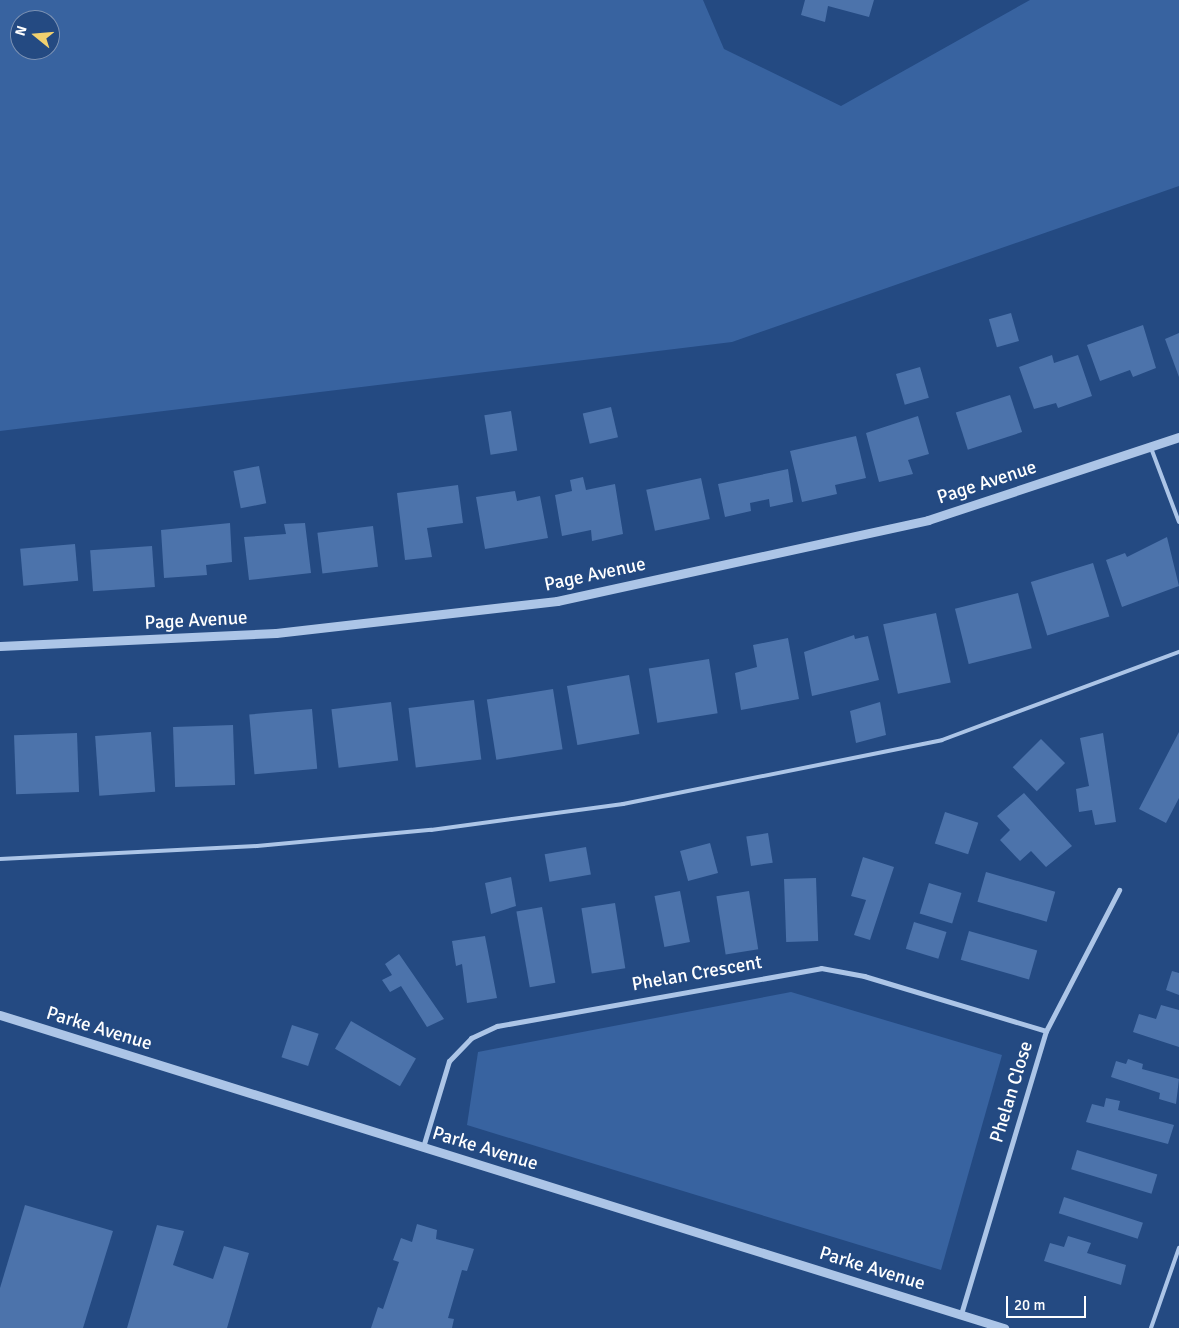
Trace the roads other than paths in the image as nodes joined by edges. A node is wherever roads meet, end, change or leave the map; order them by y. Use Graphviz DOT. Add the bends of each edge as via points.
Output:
graph roads {
  1 [pos="1179,437"];
  2 [pos="1151,448"];
  3 [pos="1179,522"];
  4 [pos="0,646"];
  5 [pos="1179,652"];
  6 [pos="0,859"];
  7 [pos="1119,890"];
  8 [pos="0,1015"];
  9 [pos="1046,1031"];
  10 [pos="423,1147"];
  11 [pos="1179,1248"];
  12 [pos="961,1314"];
  13 [pos="1004,1328"];
  14 [pos="1152,1328"];
  1 -- 2 [label="street, Page Avenue"];
  2 -- 3 [label="lane"];
  2 -- 4 [label="street, Page Avenue" via="928,520 557,601 276,633"];
  5 -- 6 [label="lane" via="942,740 623,804 431,830 257,846"];
  7 -- 9 [label="street, Phelan Close"];
  8 -- 10 [label="street, Parke Avenue"];
  9 -- 10 [label="street, Phelan Crescent" via="864,976 822,968 507,1024 471,1038 449,1061"];
  9 -- 12 [label="street, Phelan Close"];
  10 -- 12 [label="street, Parke Avenue"];
  11 -- 14 [label="lane"];
  12 -- 13 [label="street, Parke Avenue"];
}
